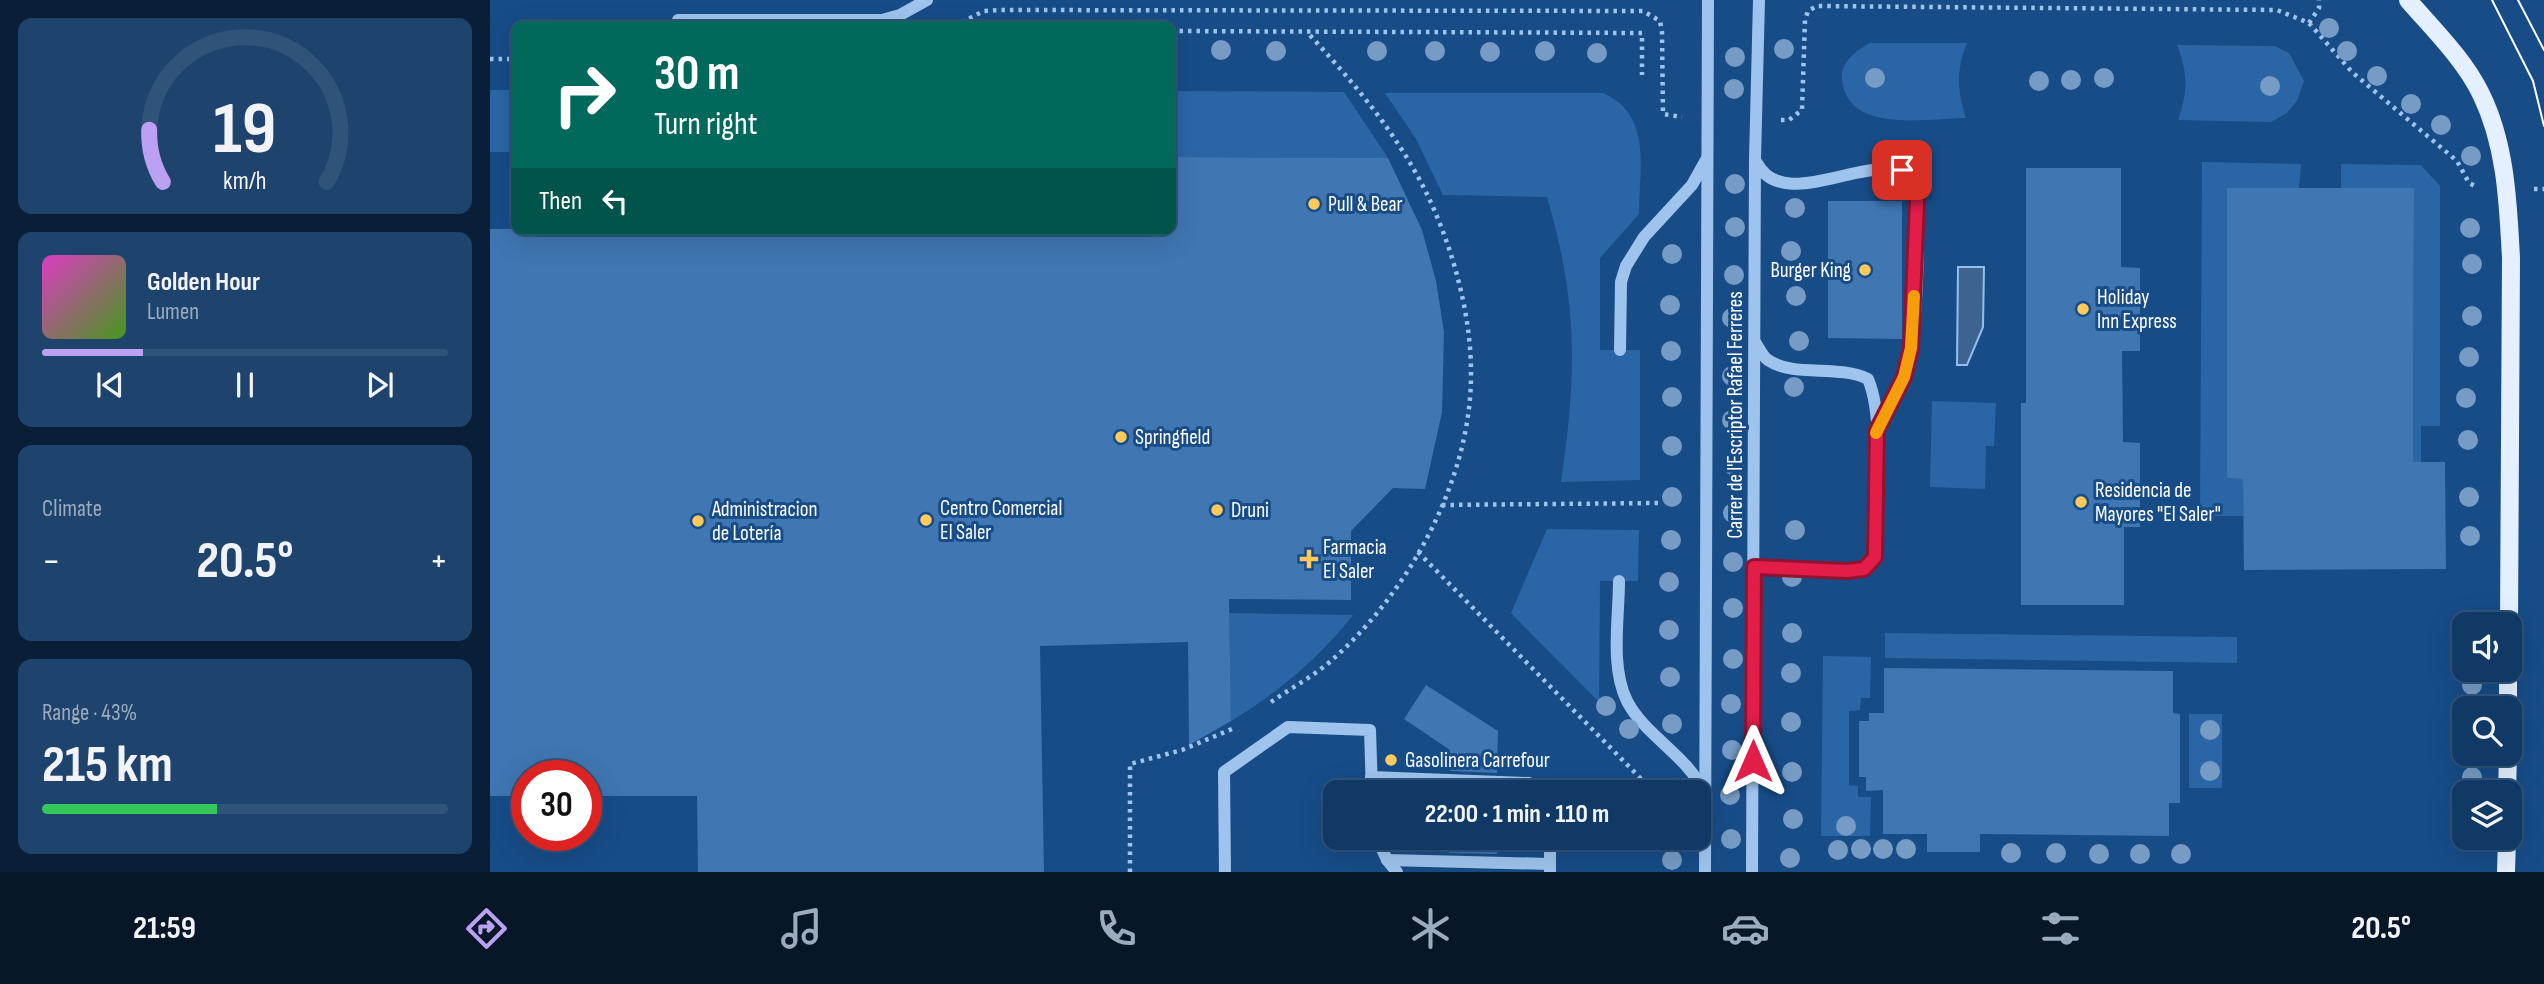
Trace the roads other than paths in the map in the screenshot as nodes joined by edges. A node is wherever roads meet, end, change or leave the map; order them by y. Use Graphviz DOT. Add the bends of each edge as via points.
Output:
graph roads {
  1 [pos="927,0"];
  2 [pos="1709,0"];
  3 [pos="1759,0"];
  4 [pos="2408,0"];
  5 [pos="678,20"];
  6 [pos="1755,159"];
  7 [pos="1706,160"];
  8 [pos="1755,342"];
  9 [pos="1620,351"];
  10 [pos="1877,430"];
  11 [pos="1754,567"];
  12 [pos="1619,581"];
  13 [pos="2509,612"];
  14 [pos="1371,777"];
  15 [pos="1450,780"];
  16 [pos="1698,780"];
  17 [pos="1706,780"];
  18 [pos="1382,850"];
  19 [pos="1550,850"];
  20 [pos="1705,850"];
  21 [pos="2507,850"];
  22 [pos="1387,860"];
  23 [pos="1550,868"];
  24 [pos="1225,872"];
  25 [pos="1397,872"];
  26 [pos="1705,872"];
  27 [pos="1752,872"];
  28 [pos="2506,872"];
  1 -- 5 [label="street" via="882,20"];
  2 -- 7 [label="street, Carrer de l'Escriptor Rafael Ferreres"];
  3 -- 6 [label="street, Carrer de l'Escriptor Rafael Ferreres"];
  4 -- 13 [label="main road" via="2480,93 2498,138 2511,258"];
  6 -- 8 [label="street, Carrer de l'Escriptor Rafael Ferreres"];
  6 -- 10 [label="street" via="1763,176 1786,184 1871,169 1902,170 1915,182 1911,348 1904,377"];
  7 -- 9 [label="street" via="1692,185 1644,237 1626,266"];
  7 -- 17 [label="street, Carrer de l'Escriptor Rafael Ferreres"];
  8 -- 10 [label="street" via="1767,360 1785,366 1853,371 1868,379"];
  8 -- 11 [label="street, Carrer de l'Escriptor Rafael Ferreres"];
  10 -- 11 [label="street" via="1875,557 1864,569 1847,571"];
  11 -- 27 [label="street, Carrer de l'Escriptor Rafael Ferreres"];
  12 -- 16 [label="street" via="1618,669 1628,703"];
  14 -- 15 [label="street"];
  14 -- 24 [label="street" via="1370,730 1288,727 1224,772"];
  18 -- 22 [label="street"];
  19 -- 23 [label="street"];
  20 -- 26 [label="street, Carrer de l'Escriptor Rafael Ferreres"];
  21 -- 28 [label="main road"];
  22 -- 23 [label="street"];
  22 -- 25 [label="street"];
}
